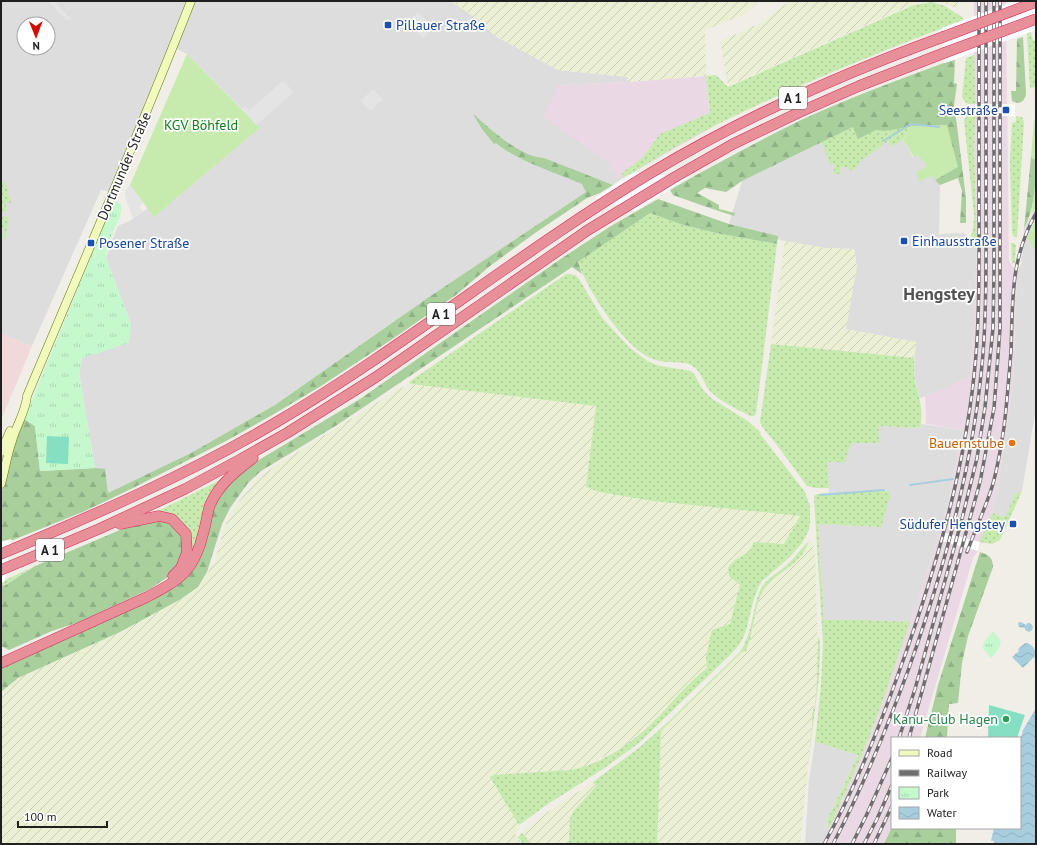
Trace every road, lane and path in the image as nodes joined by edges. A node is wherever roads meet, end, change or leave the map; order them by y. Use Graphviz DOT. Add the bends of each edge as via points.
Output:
graph roads {
  1 [pos="191,1"];
  2 [pos="1036,2"];
  3 [pos="1036,19"];
  4 [pos="27,396"];
  5 [pos="287,433"];
  6 [pos="1,452"];
  7 [pos="1,484"];
  8 [pos="99,529"];
  9 [pos="1,554"];
  10 [pos="1,570"];
  11 [pos="1,656"];
  12 [pos="1,663"];
  1 -- 4 [label="main road, Dortmunder Straße" via="161,79"];
  2 -- 9 [label="highway, A 1, bridge" via="795,96 728,130 606,202 497,274 403,341 274,424 125,500"];
  3 -- 5 [label="highway, A 1, bridge" via="858,86 733,144 588,230 376,377"];
  4 -- 6 [label="main road, Dortmunder Straße"];
  4 -- 7 [label="main road, Dortmunder Straße" via="8,453"];
  5 -- 8 [label="highway, A 1" via="184,489"];
  5 -- 12 [label="highway" via="225,481 210,505 197,555 185,573 170,585"];
  8 -- 10 [label="highway, A 1"];
  8 -- 11 [label="highway" via="159,516 172,519 186,534 187,552 181,568 169,580 70,628"];
}
